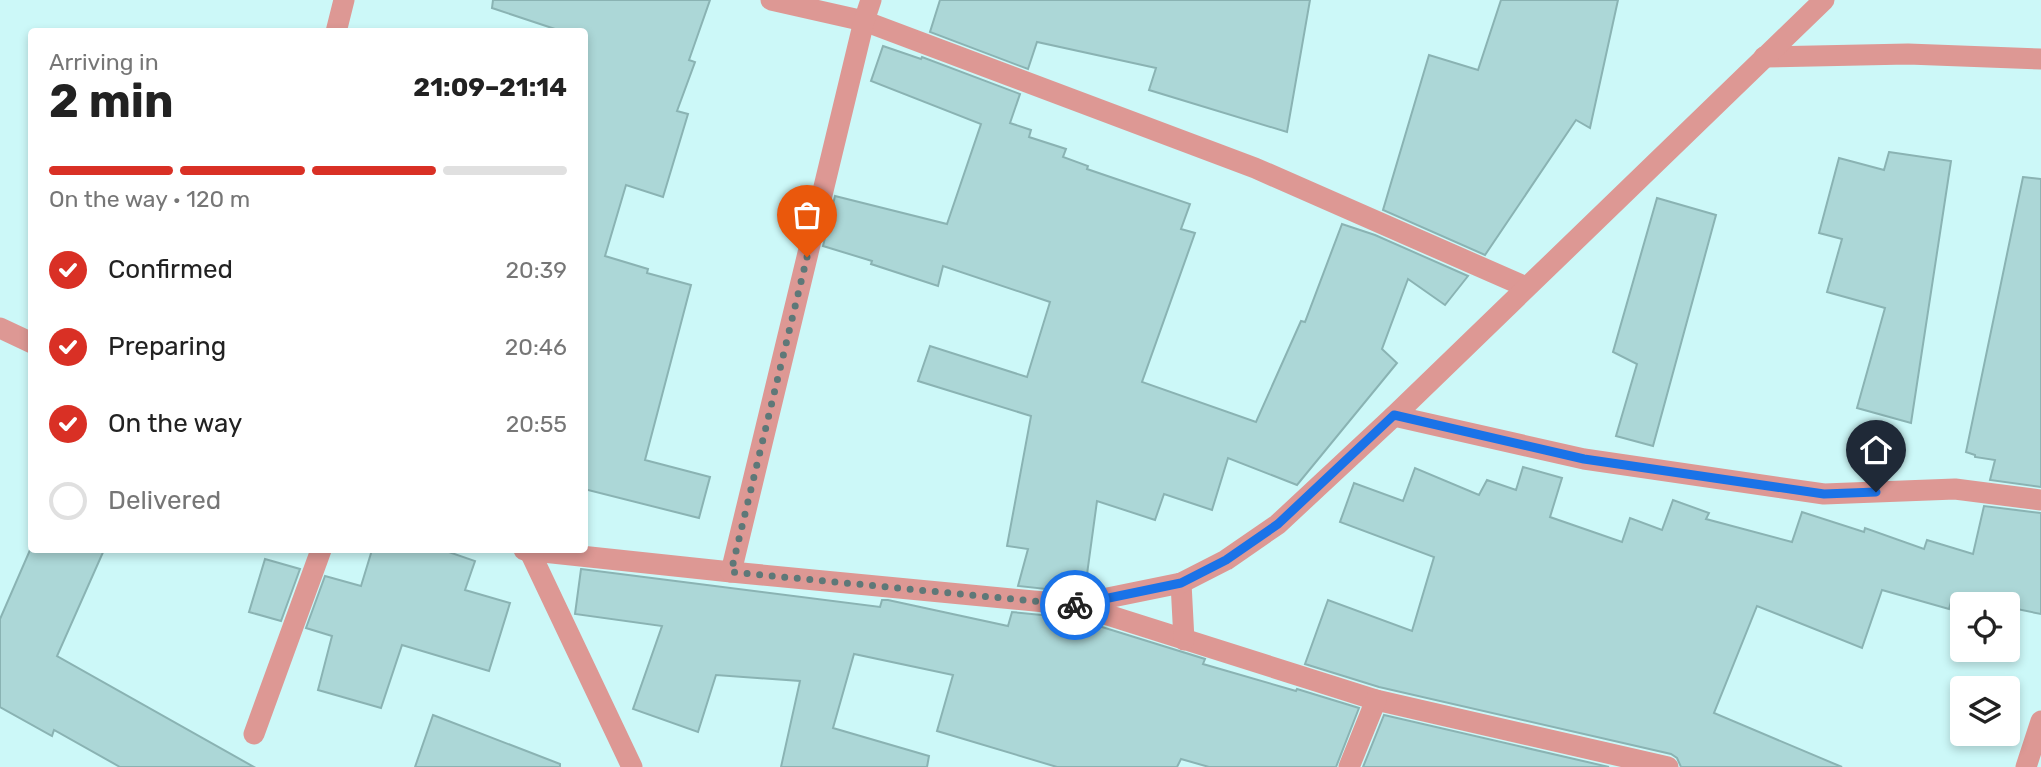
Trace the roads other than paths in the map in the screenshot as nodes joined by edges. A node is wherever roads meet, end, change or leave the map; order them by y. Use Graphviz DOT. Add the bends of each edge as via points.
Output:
graph roads {
  1 [pos="344,0"];
  2 [pos="771,0"];
  3 [pos="872,0"];
  4 [pos="1824,0"];
  5 [pos="864,21"];
  6 [pos="337,28"];
  7 [pos="1764,57"];
  8 [pos="2041,59"];
  9 [pos="1526,287"];
  10 [pos="0,328"];
  11 [pos="28,341"];
  12 [pos="1394,415"];
  13 [pos="2041,500"];
  14 [pos="320,553"];
  15 [pos="528,553"];
  16 [pos="546,553"];
  17 [pos="731,572"];
  18 [pos="1181,583"];
  19 [pos="1076,605"];
  20 [pos="1184,640"];
  21 [pos="1376,700"];
  22 [pos="2041,721"];
  23 [pos="254,734"];
  24 [pos="632,767"];
  25 [pos="1349,767"];
  26 [pos="1668,767"];
  27 [pos="2026,767"];
  1 -- 6 [label="street"];
  2 -- 5 [label="street"];
  3 -- 5 [label="street"];
  4 -- 7 [label="street"];
  5 -- 9 [label="street" via="1255,168"];
  5 -- 17 [label="street"];
  7 -- 8 [label="street" via="1908,54"];
  7 -- 9 [label="street"];
  9 -- 12 [label="street"];
  10 -- 11 [label="street"];
  12 -- 13 [label="street" via="1584,459 1824,494 1955,489"];
  12 -- 18 [label="street" via="1278,524 1226,560"];
  14 -- 23 [label="street"];
  15 -- 24 [label="street"];
  16 -- 17 [label="street"];
  17 -- 19 [label="street"];
  18 -- 19 [label="street"];
  18 -- 20 [label="street"];
  19 -- 20 [label="street"];
  20 -- 21 [label="street"];
  21 -- 25 [label="street"];
  21 -- 26 [label="street"];
  22 -- 27 [label="street"];
}
